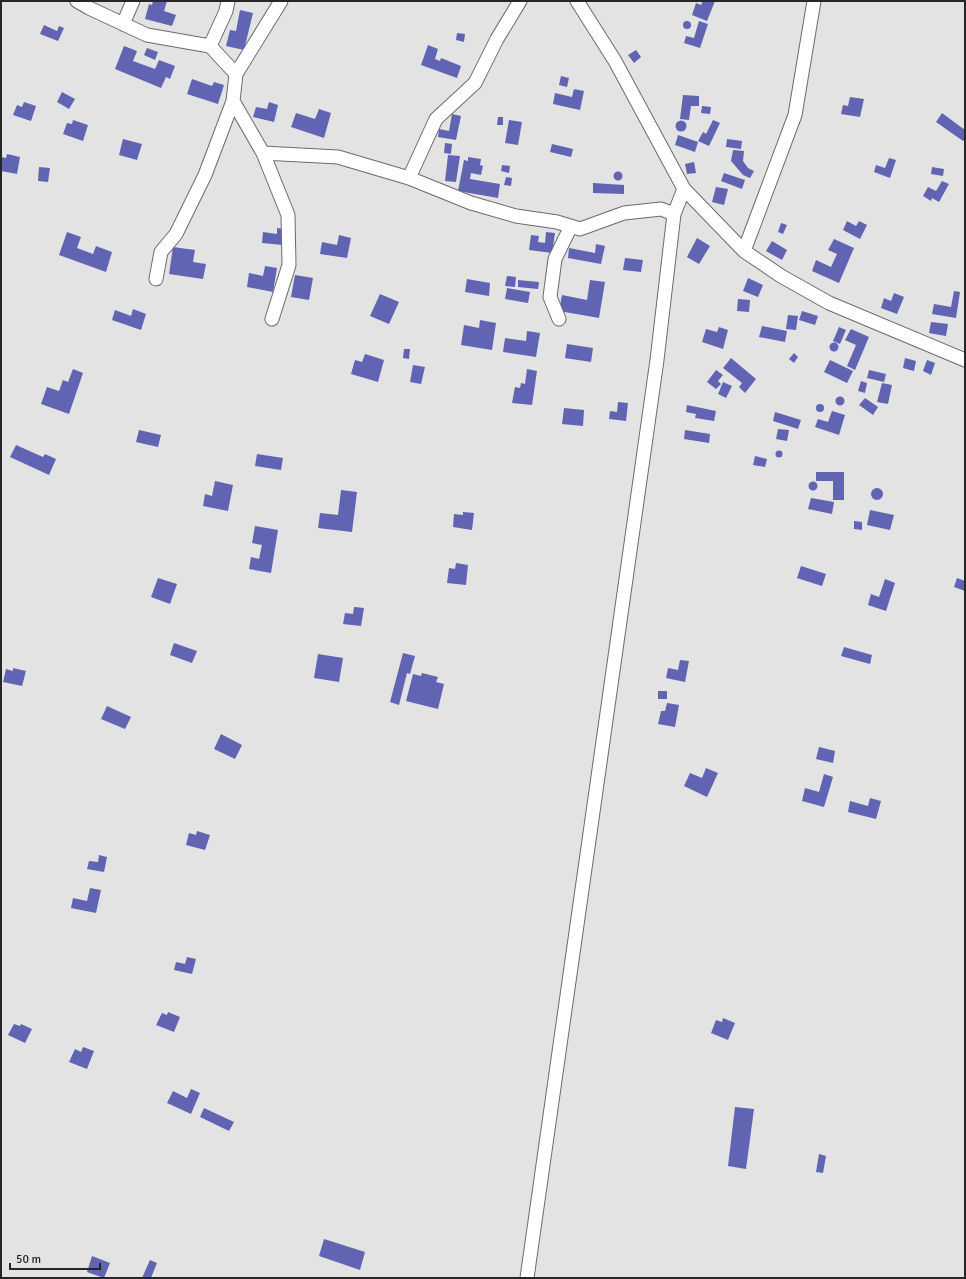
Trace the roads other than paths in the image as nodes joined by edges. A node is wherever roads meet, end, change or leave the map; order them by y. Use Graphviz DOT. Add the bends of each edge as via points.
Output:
graph roads {
  1 [pos="77,1"];
  2 [pos="133,1"];
  3 [pos="228,1"];
  4 [pos="281,1"];
  5 [pos="520,1"];
  6 [pos="814,1"];
  7 [pos="583,4"];
  8 [pos="123,24"];
  9 [pos="210,46"];
  10 [pos="236,74"];
  11 [pos="233,101"];
  12 [pos="263,153"];
  13 [pos="409,178"];
  14 [pos="684,189"];
  15 [pos="674,214"];
  16 [pos="571,226"];
  17 [pos="744,251"];
  18 [pos="156,279"];
  19 [pos="272,319"];
  20 [pos="558,320"];
  21 [pos="965,360"];
  22 [pos="527,1278"];
  1 -- 8 [label="street"];
  2 -- 8 [label="street"];
  3 -- 9 [label="street"];
  4 -- 10 [label="street"];
  5 -- 13 [label="street" via="475,83 436,119"];
  6 -- 17 [label="street" via="795,115"];
  7 -- 14 [label="street"];
  8 -- 9 [label="street" via="147,35"];
  9 -- 10 [label="street"];
  10 -- 11 [label="street"];
  11 -- 12 [label="street"];
  11 -- 18 [label="street" via="205,175 176,234 161,252"];
  12 -- 13 [label="street" via="338,156"];
  12 -- 19 [label="street" via="288,215 289,265"];
  13 -- 16 [label="street" via="471,203 516,216"];
  14 -- 15 [label="street"];
  14 -- 17 [label="street"];
  15 -- 16 [label="street" via="661,209 624,213 580,229"];
  15 -- 22 [label="street" via="657,360"];
  16 -- 20 [label="street" via="555,259 550,297"];
  17 -- 21 [label="street" via="781,276 829,303"];
}
